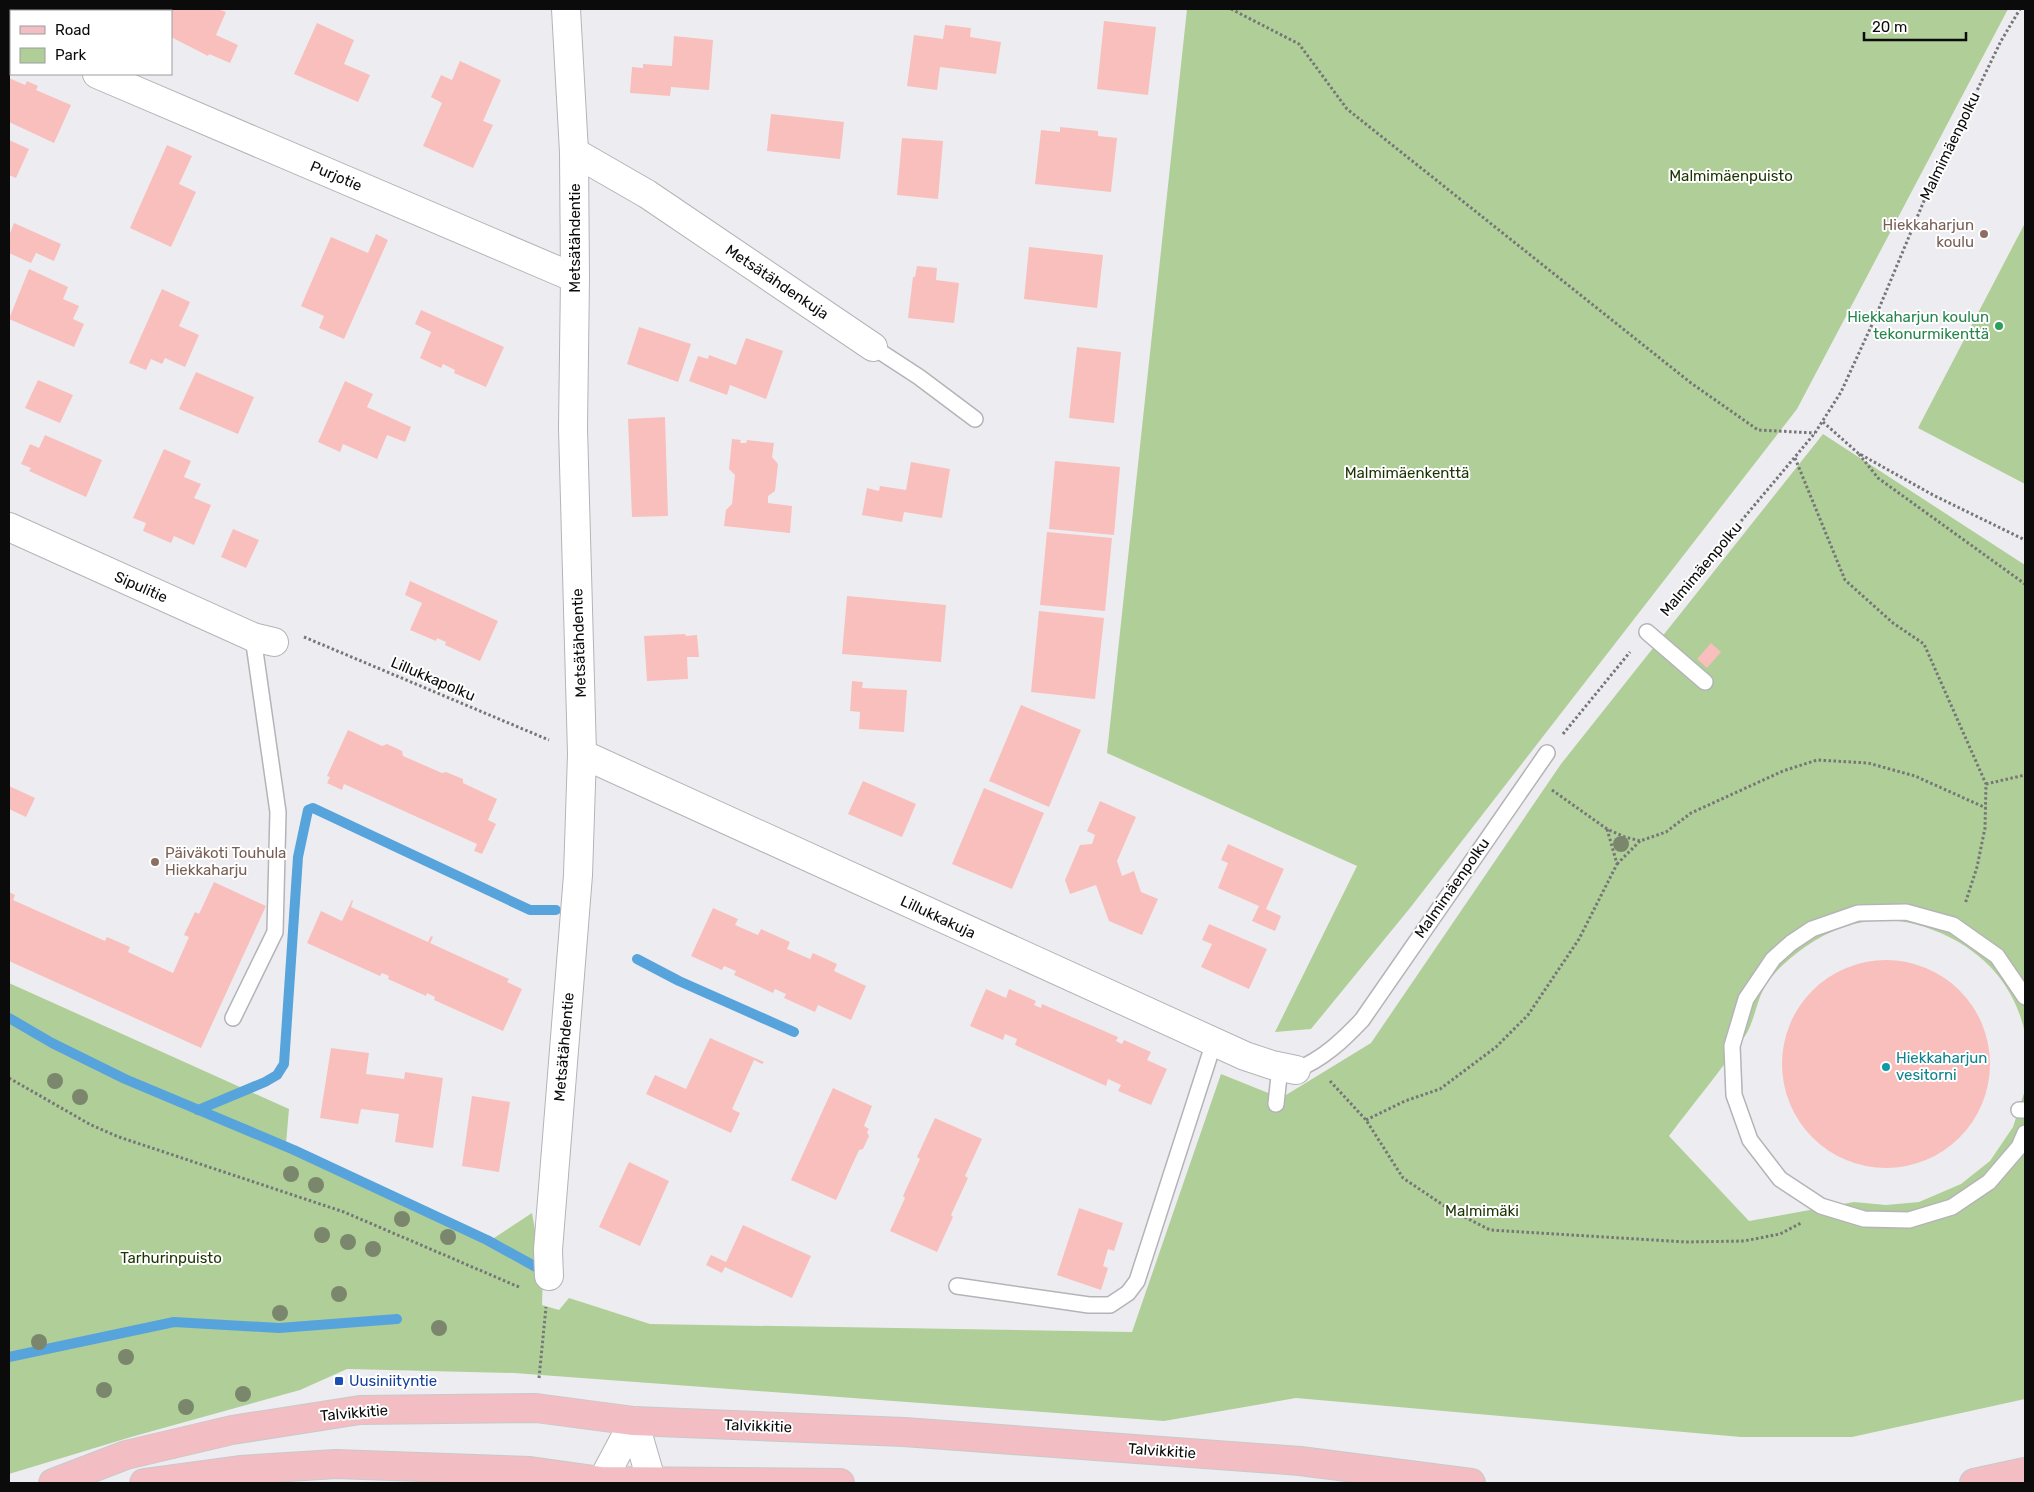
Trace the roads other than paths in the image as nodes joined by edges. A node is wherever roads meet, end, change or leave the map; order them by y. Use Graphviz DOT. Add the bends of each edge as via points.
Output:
graph roads {
  1 [pos="566,9"];
  2 [pos="99,75"];
  3 [pos="574,152"];
  4 [pos="575,278"];
  5 [pos="873,348"];
  6 [pos="975,419"];
  7 [pos="9,527"];
  8 [pos="1647,632"];
  9 [pos="264,639"];
  10 [pos="1705,682"];
  11 [pos="1547,753"];
  12 [pos="582,754"];
  13 [pos="2025,997"];
  14 [pos="233,1018"];
  15 [pos="1214,1042"];
  16 [pos="1296,1067"];
  17 [pos="1276,1104"];
  18 [pos="2025,1133"];
  19 [pos="549,1276"];
  20 [pos="957,1286"];
  21 [pos="634,1421"];
  22 [pos="2025,1472"];
  23 [pos="601,1482"];
  24 [pos="53,1483"];
  25 [pos="144,1483"];
  26 [pos="652,1483"];
  27 [pos="840,1483"];
  28 [pos="1471,1483"];
  29 [pos="1974,1483"];
  1 -- 3 [label="street, Metsätähdentie"];
  2 -- 4 [label="street, Purjotie"];
  3 -- 4 [label="street, Metsätähdentie"];
  3 -- 5 [label="street, Metsätähdenkuja" via="647,194"];
  4 -- 12 [label="street, Metsätähdentie" via="573,428"];
  5 -- 6 [label="lane, Metsätähdenkuja"];
  7 -- 9 [label="street, Sipulitie"];
  8 -- 10 [label="lane"];
  9 -- 14 [label="lane" via="278,812 275,932"];
  11 -- 16 [label="lane, Malmimäenpolku" via="1362,1020 1341,1043"];
  12 -- 15 [label="street, Lillukkakuja"];
  12 -- 19 [label="street, Metsätähdentie" via="578,875 548,1250"];
  13 -- 18 [label="lane" via="1997,956 1953,925 1906,912 1858,913 1812,929 1773,959 1746,999 1732,1046 1734,1095 1750,1140 1780,1179 1821,1206 1864,1219 1909,1220 1952,1207 1990,1182 2019,1148"];
  15 -- 16 [label="street, Lillukkakuja" via="1245,1056"];
  15 -- 20 [label="lane" via="1137,1281 1128,1293 1110,1306"];
  16 -- 17 [label="lane"];
  21 -- 23 [label="street"];
  21 -- 24 [label="main road, Talvikkitie" via="536,1408 360,1410 232,1430 126,1455"];
  21 -- 26 [label="street"];
  21 -- 28 [label="main road, Talvikkitie" via="904,1432 1300,1461"];
  22 -- 29 [label="main road"];
  23 -- 25 [label="main road" via="530,1472 336,1464 240,1470"];
  23 -- 26 [label="main road"];
  26 -- 27 [label="main road"];
}
